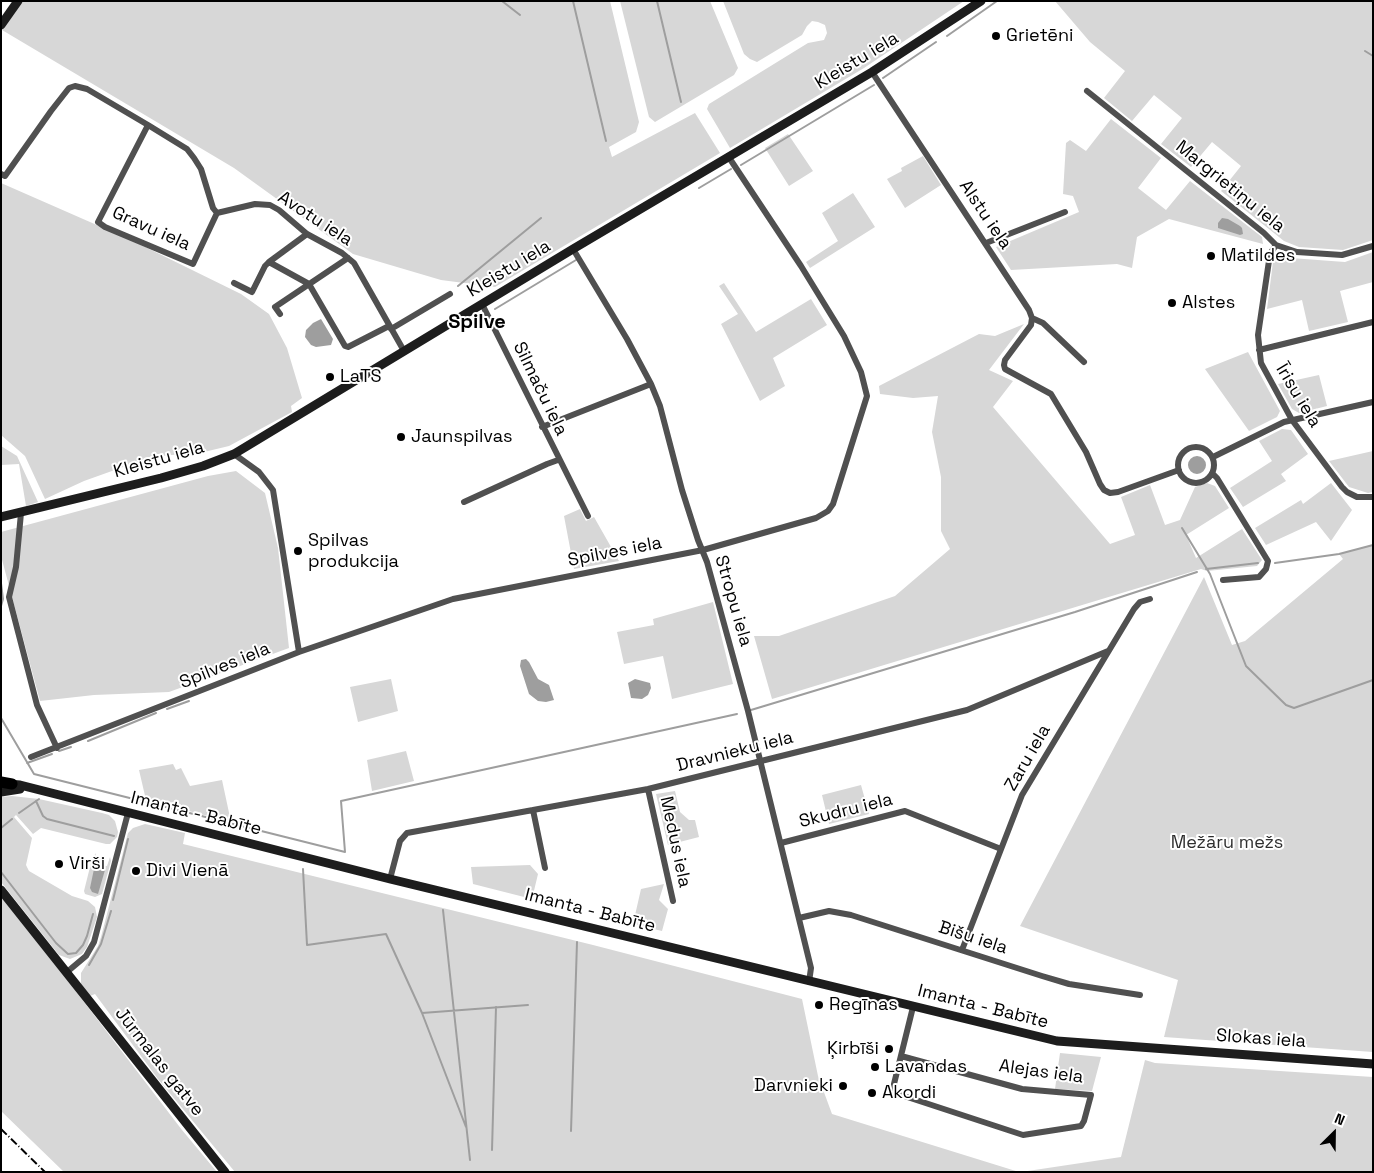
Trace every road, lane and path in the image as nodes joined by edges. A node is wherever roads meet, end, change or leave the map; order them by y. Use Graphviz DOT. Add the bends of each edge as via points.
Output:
graph roads {
  1 [pos="18,1"];
  2 [pos="981,1"];
  3 [pos="1,25"];
  4 [pos="872,72"];
  5 [pos="1087,91"];
  6 [pos="148,126"];
  7 [pos="728,156"];
  8 [pos="1,174"];
  9 [pos="1065,212"];
  10 [pos="217,213"];
  11 [pos="307,234"];
  12 [pos="986,243"];
  13 [pos="1276,245"];
  14 [pos="1373,246"];
  15 [pos="573,249"];
  16 [pos="348,258"];
  17 [pos="269,262"];
  18 [pos="234,283"];
  19 [pos="309,284"];
  20 [pos="450,294"];
  21 [pos="482,304"];
  22 [pos="280,314"];
  23 [pos="1032,318"];
  24 [pos="1373,322"];
  25 [pos="390,327"];
  26 [pos="1259,350"];
  27 [pos="404,351"];
  28 [pos="1084,362"];
  29 [pos="651,384"];
  30 [pos="1373,402"];
  31 [pos="1292,420"];
  32 [pos="542,427"];
  33 [pos="234,454"];
  34 [pos="1213,458"];
  35 [pos="558,460"];
  36 [pos="1179,470"];
  37 [pos="1212,473"];
  38 [pos="1373,497"];
  39 [pos="464,502"];
  40 [pos="21,513"];
  41 [pos="588,516"];
  42 [pos="1,517"];
  43 [pos="703,550"];
  44 [pos="1223,580"];
  45 [pos="1150,599"];
  46 [pos="1108,651"];
  47 [pos="299,652"];
  48 [pos="57,748"];
  49 [pos="32,758"];
  50 [pos="760,762"];
  51 [pos="5,784"];
  52 [pos="28,788"];
  53 [pos="648,789"];
  54 [pos="1,792"];
  55 [pos="533,810"];
  56 [pos="128,813"];
  57 [pos="781,843"];
  58 [pos="1001,849"];
  59 [pos="545,868"];
  60 [pos="390,879"];
  61 [pos="1,890"];
  62 [pos="673,901"];
  63 [pos="799,918"];
  64 [pos="962,950"];
  65 [pos="67,972"];
  66 [pos="809,982"];
  67 [pos="1140,995"];
  68 [pos="913,1007"];
  69 [pos="1147,1048"];
  70 [pos="901,1056"];
  71 [pos="1373,1064"];
  72 [pos="225,1172"];
  1 -- 3 [label="main road"];
  2 -- 4 [label="main road, Kleistu iela"];
  4 -- 7 [label="main road, Kleistu iela"];
  4 -- 12 [label="street, Alstu iela"];
  5 -- 13 [label="street, Margrietiņu iela"];
  6 -- 8 [label="street" via="87,89 75,86 69,88 4,176"];
  6 -- 10 [label="street" via="187,148 201,169"];
  6 -- 10 [label="street, Gravu iela" via="98,222 193,264"];
  7 -- 15 [label="main road, Kleistu iela"];
  7 -- 43 [label="street, Spilves iela" via="844,336 862,372 867,396 828,511 816,518"];
  9 -- 12 [label="street"];
  10 -- 11 [label="street, Avotu iela" via="263,204 279,210"];
  11 -- 16 [label="street, Avotu iela"];
  11 -- 17 [label="street"];
  12 -- 23 [label="street, Alstu iela"];
  13 -- 14 [label="street, Margrietiņu iela" via="1297,252 1342,255"];
  13 -- 26 [label="street, Īrisu iela" via="1270,254 1258,335"];
  15 -- 21 [label="main road, Kleistu iela"];
  15 -- 29 [label="street, Stropu iela" via="628,339"];
  16 -- 19 [label="street"];
  16 -- 25 [label="street, Avotu iela" via="354,263"];
  17 -- 18 [label="street" via="252,292"];
  17 -- 19 [label="street"];
  19 -- 22 [label="street" via="275,307"];
  19 -- 25 [label="street" via="345,346"];
  20 -- 25 [label="street"];
  21 -- 27 [label="main road, Kleistu iela"];
  21 -- 32 [label="street, Silmaču iela"];
  23 -- 28 [label="street, Alstu iela" via="1042,323"];
  23 -- 36 [label="street" via="1031,325 1005,360 1005,369 1051,394 1086,452 1104,490 1118,492"];
  24 -- 26 [label="street"];
  25 -- 27 [label="street, Avotu iela"];
  26 -- 31 [label="street, Īrisu iela" via="1261,363"];
  27 -- 33 [label="main road, Kleistu iela"];
  29 -- 32 [label="street"];
  29 -- 43 [label="street, Stropu iela"];
  30 -- 31 [label="street"];
  31 -- 34 [label="street"];
  31 -- 38 [label="street, Īrisu iela" via="1347,492 1357,497"];
  32 -- 35 [label="street, Silmaču iela"];
  33 -- 40 [label="main road, Kleistu iela" via="160,478"];
  33 -- 47 [label="street" via="259,472 273,490"];
  34 -- 36 [label="street" via="1208,450 1190,448 1183,453"];
  34 -- 37 [label="street"];
  35 -- 39 [label="street, Silmaču iela"];
  35 -- 41 [label="street, Silmaču iela"];
  36 -- 37 [label="street" via="1190,482 1207,480"];
  37 -- 44 [label="street" via="1268,561 1259,577"];
  40 -- 42 [label="main road, Kleistu iela"];
  40 -- 48 [label="street" via="10,597 37,704"];
  43 -- 47 [label="street, Spilves iela" via="453,599"];
  43 -- 50 [label="street, Stropu iela"];
  45 -- 46 [label="street, Zaru iela" via="1134,608"];
  46 -- 50 [label="street, Dravnieku iela" via="967,710"];
  46 -- 58 [label="street, Zaru iela" via="1022,795"];
  47 -- 48 [label="street, Spilves iela"];
  48 -- 49 [label="street, Spilves iela"];
  50 -- 53 [label="street, Dravnieku iela"];
  50 -- 57 [label="street, Stropu iela"];
  51 -- 52 [label="main road, Imanta - Babīte"];
  52 -- 54 [label="main road, Imanta - Babīte"];
  52 -- 56 [label="main road, Imanta - Babīte"];
  53 -- 55 [label="street, Dravnieku iela"];
  53 -- 62 [label="street, Medus iela"];
  55 -- 59 [label="street"];
  55 -- 60 [label="street, Dravnieku iela" via="407,833 400,841"];
  56 -- 60 [label="main road, Imanta - Babīte"];
  56 -- 65 [label="street" via="94,942 86,956"];
  57 -- 58 [label="street, Skudru iela" via="904,811"];
  57 -- 63 [label="street, Stropu iela"];
  58 -- 64 [label="street, Zaru iela"];
  60 -- 66 [label="main road, Imanta - Babīte"];
  61 -- 65 [label="main road, Jūrmalas gatve"];
  63 -- 64 [label="street, Bišu iela" via="829,911 851,914"];
  63 -- 66 [label="street, Stropu iela" via="811,968"];
  64 -- 67 [label="street, Bišu iela" via="1069,984"];
  65 -- 72 [label="main road, Jūrmalas gatve"];
  66 -- 68 [label="main road, Imanta - Babīte"];
  68 -- 69 [label="main road, Imanta - Babīte" via="1057,1041"];
  68 -- 70 [label="street"];
  69 -- 71 [label="main road, Slokas iela"];
  70 -- 70 [label="street, Alejas iela" via="1022,1089 1091,1095 1084,1122 1081,1126 1022,1135 892,1092"];
}
